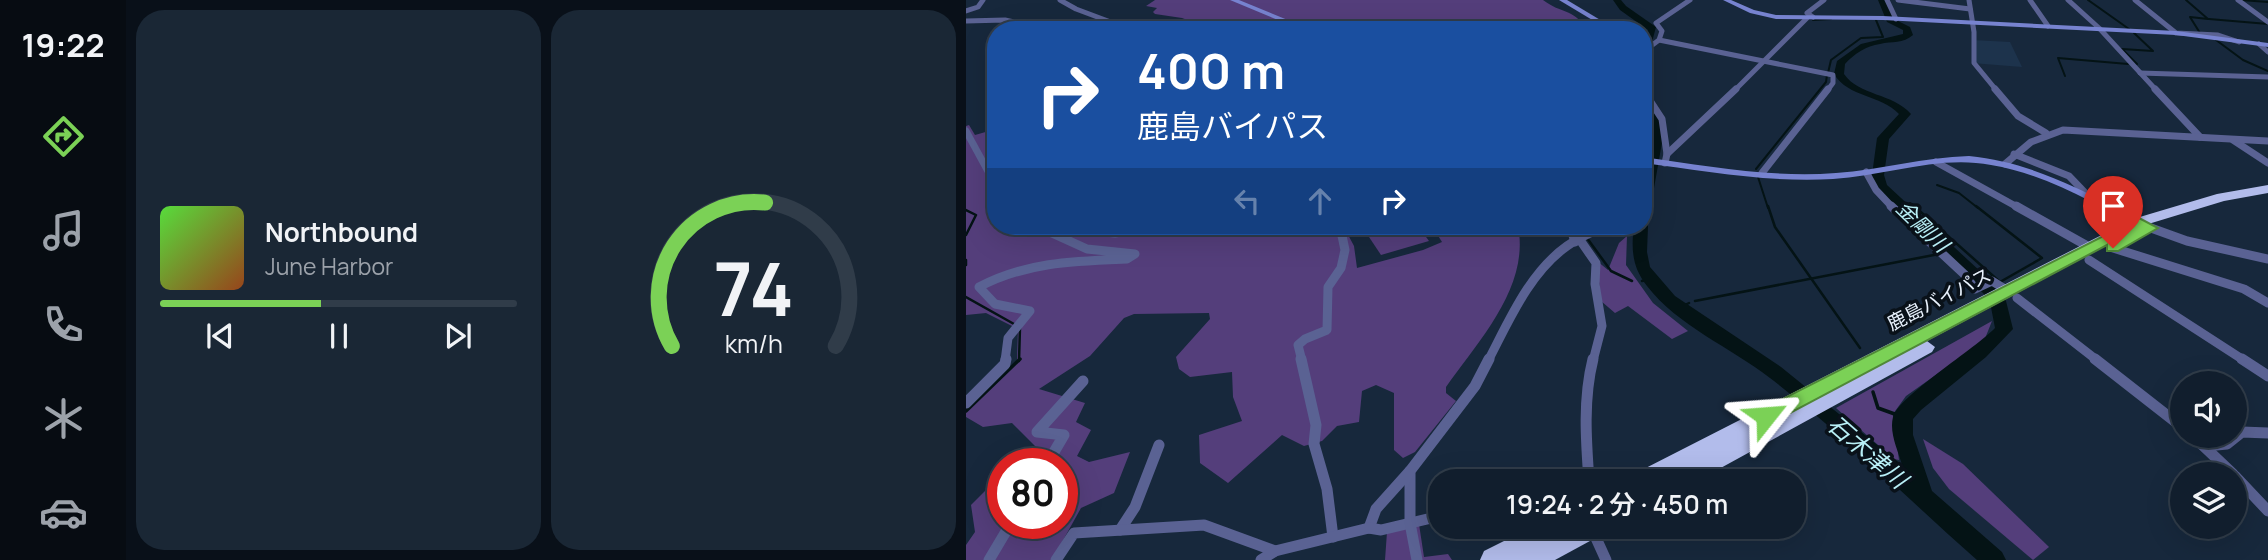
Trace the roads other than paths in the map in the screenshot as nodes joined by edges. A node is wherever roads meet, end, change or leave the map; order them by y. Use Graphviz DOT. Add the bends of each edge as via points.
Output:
graph roads {
  1 [pos="983,0"];
  2 [pos="1060,0"];
  3 [pos="1233,0"];
  4 [pos="1562,0"];
  5 [pos="1690,0"];
  6 [pos="1726,0"];
  7 [pos="1824,0"];
  8 [pos="1887,0"];
  9 [pos="1898,0"];
  10 [pos="1969,0"];
  11 [pos="2030,0"];
  12 [pos="2068,0"];
  13 [pos="2135,0"];
  14 [pos="2239,0"];
  15 [pos="1970,9"];
  16 [pos="966,12"];
  17 [pos="1810,18"];
  18 [pos="1896,19"];
  19 [pos="966,21"];
  20 [pos="1010,21"];
  21 [pos="1108,21"];
  22 [pos="1286,21"];
  23 [pos="1599,21"];
  24 [pos="2268,22"];
  25 [pos="1972,23"];
  26 [pos="2048,26"];
  27 [pos="2100,29"];
  28 [pos="2176,33"];
  29 [pos="1659,40"];
  30 [pos="2241,42"];
  31 [pos="2259,44"];
  32 [pos="1652,45"];
  33 [pos="2268,45"];
  34 [pos="2268,52"];
  35 [pos="1765,61"];
  36 [pos="2140,73"];
  37 [pos="2268,77"];
  38 [pos="1652,102"];
  39 [pos="966,131"];
  40 [pos="2046,134"];
  41 [pos="2201,138"];
  42 [pos="2231,139"];
  43 [pos="2268,141"];
  44 [pos="2014,154"];
  45 [pos="1652,160"];
  46 [pos="1665,160"];
  47 [pos="1936,162"];
  48 [pos="2268,163"];
  49 [pos="2005,164"];
  50 [pos="987,172"];
  51 [pos="1869,172"];
  52 [pos="1762,173"];
  53 [pos="2268,192"];
  54 [pos="2093,201"];
  55 [pos="2145,225"];
  56 [pos="1056,235"];
  57 [pos="1342,235"];
  58 [pos="1579,235"];
  59 [pos="1590,235"];
  60 [pos="1583,239"];
  61 [pos="2113,248"];
  62 [pos="2090,254"];
  63 [pos="2268,259"];
  64 [pos="1997,296"];
  65 [pos="2268,303"];
  66 [pos="2268,376"];
  67 [pos="1083,381"];
  68 [pos="966,402"];
  69 [pos="1796,408"];
  70 [pos="2170,419"];
  71 [pos="2247,432"];
  72 [pos="2268,433"];
  73 [pos="1159,445"];
  74 [pos="1056,448"];
  75 [pos="2208,448"];
  76 [pos="2221,462"];
  77 [pos="1588,469"];
  78 [pos="1668,469"];
  79 [pos="1696,469"];
  80 [pos="1409,471"];
  81 [pos="2247,489"];
  82 [pos="2268,511"];
  83 [pos="1428,519"];
  84 [pos="1410,523"];
  85 [pos="1370,528"];
  86 [pos="1119,530"];
  87 [pos="1333,537"];
  88 [pos="1001,539"];
  89 [pos="1533,539"];
  90 [pos="1569,539"];
  91 [pos="1597,539"];
  92 [pos="1275,551"];
  93 [pos="989,560"];
  94 [pos="1056,560"];
  95 [pos="1261,560"];
  96 [pos="1417,560"];
  97 [pos="1493,560"];
  98 [pos="1530,560"];
  99 [pos="1606,560"];
  1 -- 16 [label="street"];
  2 -- 21 [label="street"];
  3 -- 22 [label="street"];
  4 -- 23 [label="street"];
  5 -- 29 [label="street" via="1656,23 1662,31"];
  6 -- 17 [label="street" via="1770,16"];
  7 -- 17 [label="street" via="1808,10"];
  8 -- 18 [label="street"];
  9 -- 15 [label="street"];
  10 -- 15 [label="street"];
  11 -- 26 [label="street"];
  12 -- 27 [label="street"];
  13 -- 28 [label="street"];
  14 -- 24 [label="street"];
  15 -- 25 [label="street"];
  17 -- 18 [label="street"];
  17 -- 35 [label="street"];
  18 -- 25 [label="street"];
  19 -- 20 [label="street"];
  25 -- 26 [label="street"];
  25 -- 40 [label="street" via="1977,68 2018,116"];
  26 -- 27 [label="street"];
  27 -- 28 [label="street"];
  27 -- 36 [label="street"];
  28 -- 30 [label="street"];
  28 -- 30 [label="street" via="2218,35"];
  29 -- 32 [label="street"];
  29 -- 35 [label="street"];
  30 -- 31 [label="street"];
  31 -- 33 [label="street"];
  31 -- 34 [label="street"];
  35 -- 46 [label="street"];
  35 -- 52 [label="street" via="1833,75 1833,80"];
  36 -- 37 [label="street"];
  36 -- 41 [label="street"];
  38 -- 46 [label="street" via="1668,131"];
  39 -- 50 [label="street"];
  40 -- 41 [label="street" via="2083,129"];
  40 -- 44 [label="street"];
  41 -- 42 [label="street"];
  42 -- 43 [label="street"];
  42 -- 48 [label="street"];
  44 -- 49 [label="street"];
  44 -- 54 [label="street" via="2069,176"];
  45 -- 46 [label="street"];
  46 -- 52 [label="street"];
  47 -- 49 [label="street" via="1973,159"];
  47 -- 51 [label="street"];
  47 -- 62 [label="street"];
  49 -- 54 [label="street"];
  51 -- 52 [label="street" via="1835,176"];
  51 -- 64 [label="street" via="1876,190 1964,274"];
  53 -- 55 [label="highway, 鹿島バイパス"];
  54 -- 55 [label="street"];
  55 -- 61 [label="highway, 鹿島バイパス"];
  55 -- 62 [label="highway, 鹿島バイパス"];
  55 -- 63 [label="street" via="2187,241"];
  56 -- 68 [label="street" via="1087,249 1135,254 1126,259 1028,268 979,287 995,304 1030,311 1008,338 1005,364"];
  57 -- 87 [label="street" via="1345,250 1341,268 1328,287 1327,330 1298,345"];
  58 -- 60 [label="street"];
  59 -- 60 [label="street"];
  60 -- 77 [label="street" via="1596,263 1602,326 1589,376 1585,426"];
  60 -- 80 [label="street" via="1551,258 1519,302 1475,386"];
  61 -- 62 [label="highway, 鹿島バイパス"];
  61 -- 65 [label="street" via="2244,289"];
  62 -- 64 [label="highway, 鹿島バイパス"];
  62 -- 66 [label="street"];
  64 -- 69 [label="highway, 鹿島バイパス"];
  64 -- 70 [label="street"];
  67 -- 74 [label="street" via="1037,432 1064,435"];
  69 -- 78 [label="highway, 鹿島バイパス"];
  69 -- 79 [label="highway, 鹿島バイパス"];
  71 -- 72 [label="street"];
  73 -- 86 [label="street" via="1135,507"];
  75 -- 76 [label="street"];
  80 -- 84 [label="street"];
  80 -- 85 [label="street" via="1376,509"];
  81 -- 82 [label="street"];
  83 -- 84 [label="street"];
  84 -- 85 [label="street"];
  84 -- 96 [label="street"];
  85 -- 87 [label="street"];
  86 -- 92 [label="street" via="1204,525"];
  86 -- 94 [label="street" via="1074,533"];
  87 -- 92 [label="street"];
  88 -- 93 [label="street"];
  89 -- 97 [label="highway"];
  90 -- 98 [label="highway"];
  91 -- 99 [label="street"];
  92 -- 95 [label="street"];
}
